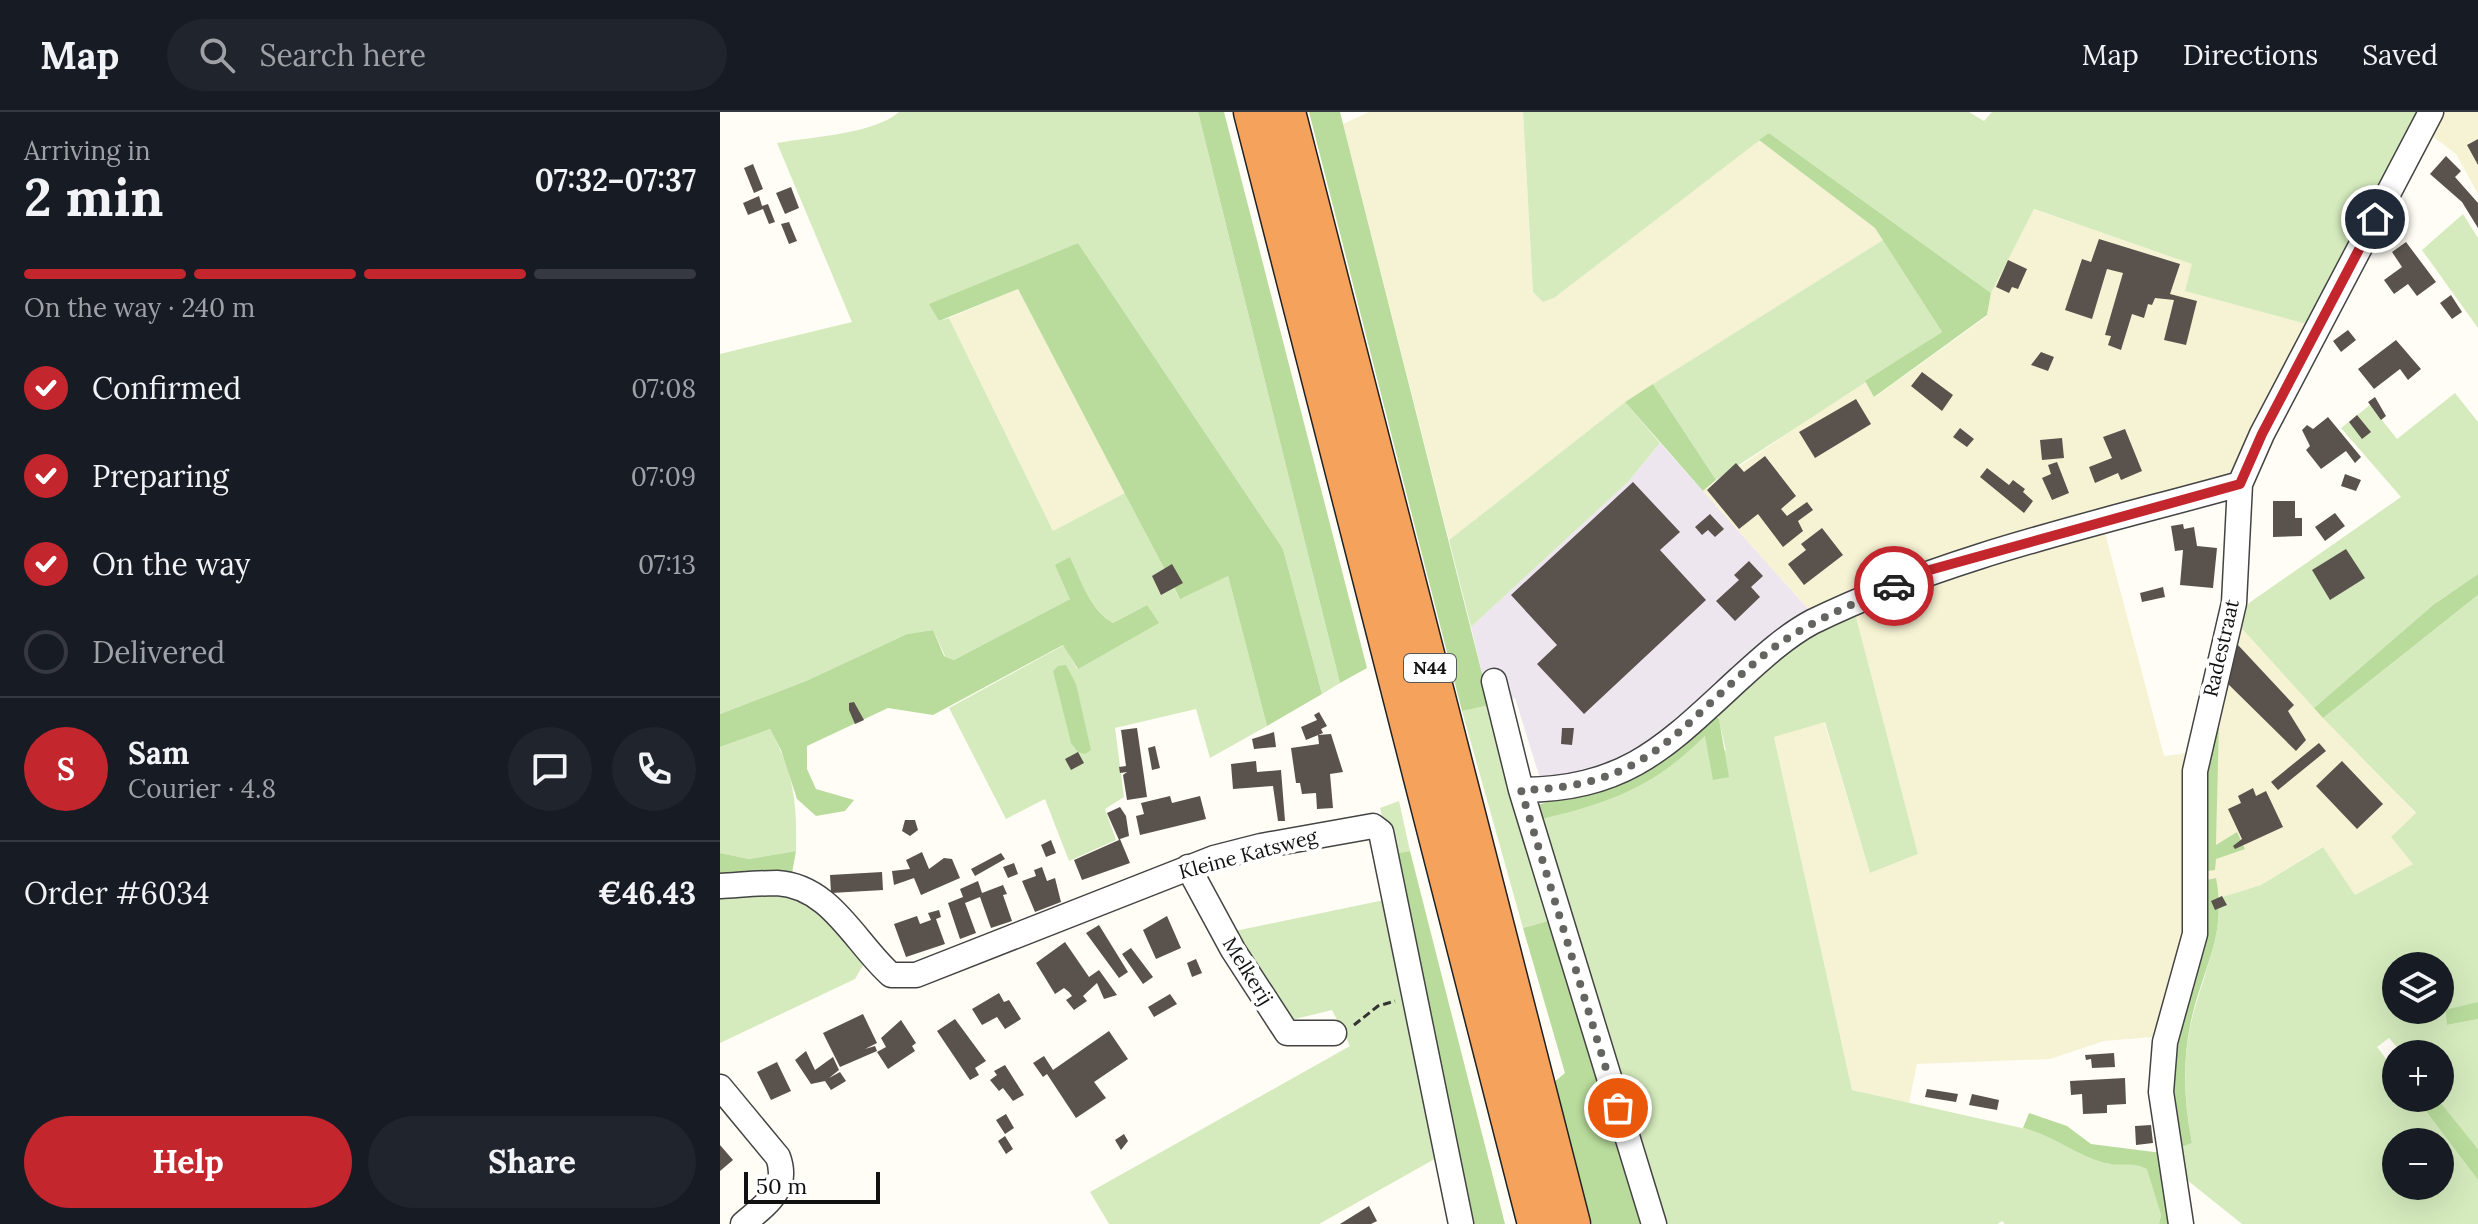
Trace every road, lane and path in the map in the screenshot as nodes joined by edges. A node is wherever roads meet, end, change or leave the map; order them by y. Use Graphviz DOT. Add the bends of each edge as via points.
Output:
graph roads {
  1 [pos="1252,112"];
  2 [pos="1287,112"];
  3 [pos="2431,112"];
  4 [pos="2240,484"];
  5 [pos="1494,681"];
  6 [pos="1521,790"];
  7 [pos="1188,867"];
  8 [pos="720,886"];
  9 [pos="1415,1000"];
  10 [pos="1334,1033"];
  11 [pos="720,1087"];
  12 [pos="743,1224"];
  13 [pos="1461,1224"];
  14 [pos="1536,1224"];
  15 [pos="1572,1224"];
  16 [pos="1654,1224"];
  17 [pos="2181,1224"];
  1 -- 14 [label="highway, N44"];
  2 -- 15 [label="highway, N44"];
  3 -- 4 [label="street, Radestraat"];
  4 -- 6 [label="street" via="1926,571 1809,624 1765,655 1677,736 1625,771 1582,785"];
  4 -- 17 [label="street, Radestraat" via="2234,603 2195,771 2195,934 2174,1000 2161,1074"];
  5 -- 6 [label="street"];
  6 -- 16 [label="street"];
  7 -- 8 [label="street, Kleine Katsweg" via="916,975 891,975 836,911 810,892 779,883"];
  7 -- 9 [label="street, Kleine Katsweg" via="1261,846 1373,826 1381,832"];
  7 -- 10 [label="street, Melkerij" via="1287,1033"];
  9 -- 10 [label="path" via="1387,1003"];
  9 -- 13 [label="street, Kleine Katsweg"];
  11 -- 12 [label="street" via="782,1167 778,1192"];
}
